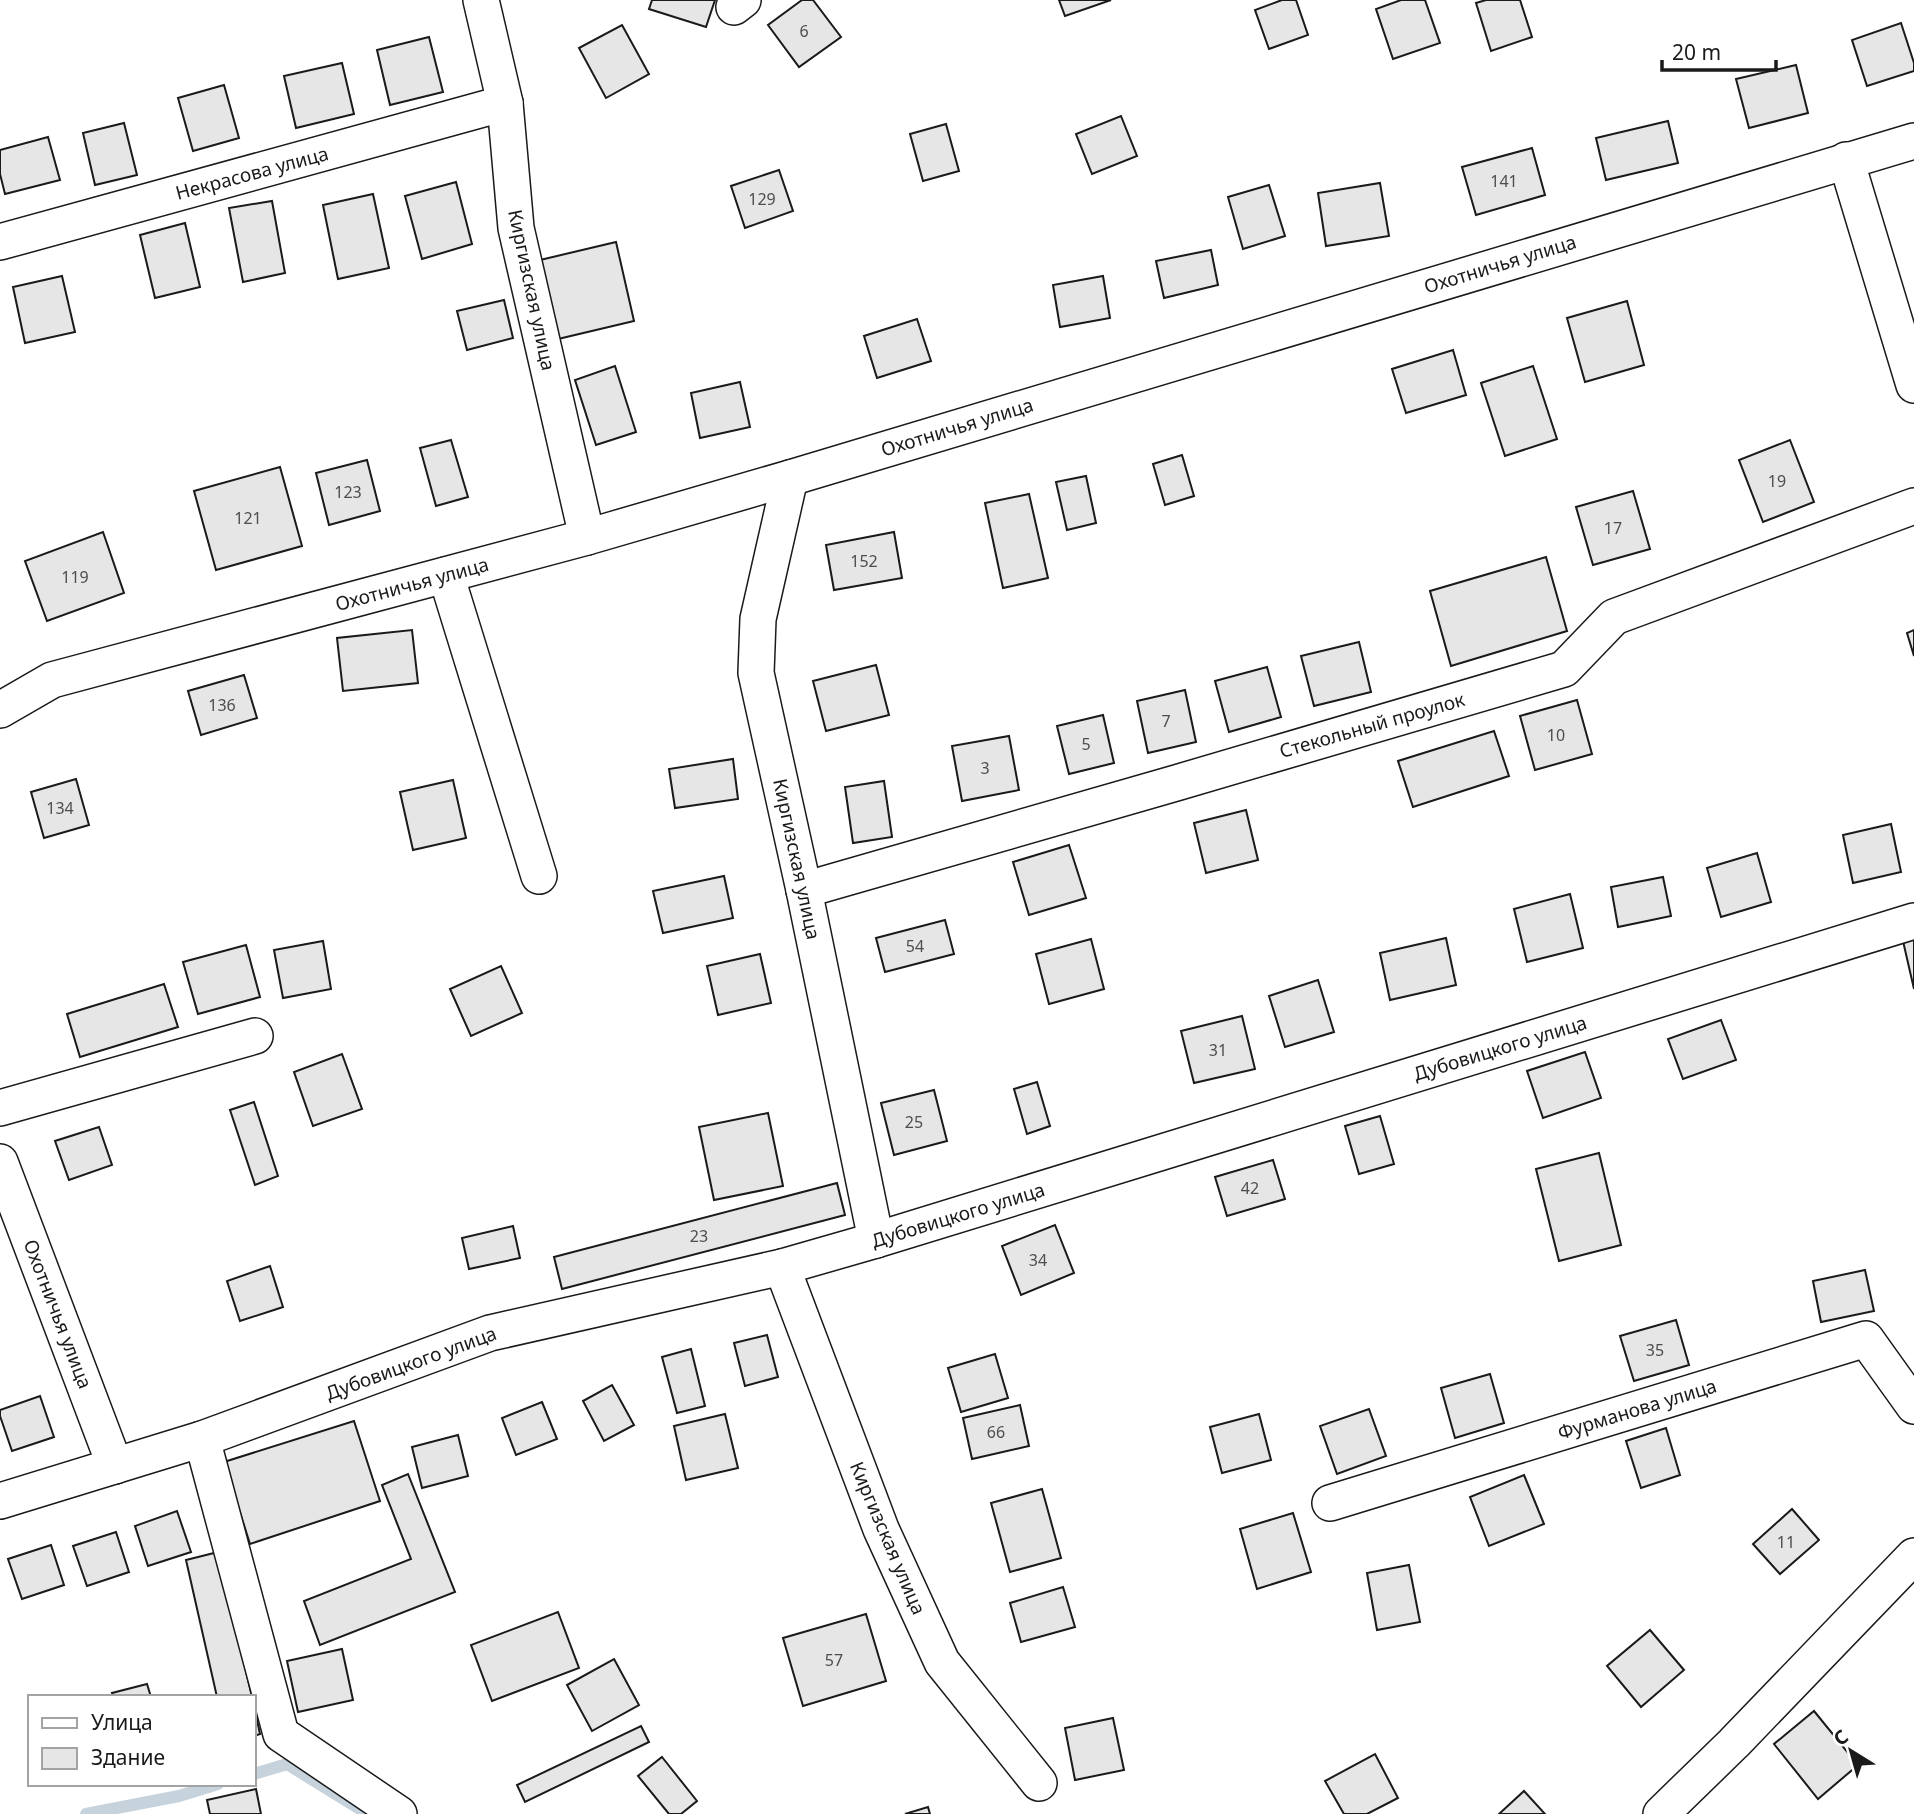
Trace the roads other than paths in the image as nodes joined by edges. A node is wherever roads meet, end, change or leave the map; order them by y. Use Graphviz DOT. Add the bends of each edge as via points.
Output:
graph roads {
  1 [pos="481,0"];
  2 [pos="505,103"];
  3 [pos="1914,141"];
  4 [pos="1846,160"];
  5 [pos="0,242"];
  6 [pos="1914,385"];
  7 [pos="790,478"];
  8 [pos="1914,506"];
  9 [pos="587,537"];
  10 [pos="446,575"];
  11 [pos="0,710"];
  12 [pos="539,876"];
  13 [pos="804,890"];
  14 [pos="1914,921"];
  15 [pos="255,1036"];
  16 [pos="0,1108"];
  17 [pos="0,1162"];
  18 [pos="876,1240"];
  19 [pos="782,1267"];
  20 [pos="1914,1406"];
  21 [pos="202,1439"];
  22 [pos="115,1466"];
  23 [pos="0,1501"];
  24 [pos="1330,1503"];
  25 [pos="1914,1556"];
  26 [pos="1039,1783"];
  27 [pos="399,1814"];
  28 [pos="1661,1814"];
  1 -- 2 [label="street, Киргизская улица"];
  2 -- 5 [label="street, Некрасова улица"];
  2 -- 9 [label="street, Киргизская улица" via="516,228"];
  3 -- 4 [label="street, Охотничья улица"];
  4 -- 6 [label="street"];
  4 -- 7 [label="street, Охотничья улица"];
  7 -- 9 [label="street, Охотничья улица"];
  7 -- 13 [label="street, Киргизская улица" via="758,619 756,673"];
  8 -- 13 [label="street, Стекольный проулок" via="1614,617 1564,669"];
  9 -- 10 [label="street, Охотничья улица"];
  10 -- 11 [label="street, Охотничья улица" via="52,680"];
  10 -- 12 [label="street"];
  13 -- 18 [label="street, Киргизская улица"];
  14 -- 18 [label="street, Дубовицкого улица"];
  15 -- 16 [label="street"];
  17 -- 22 [label="street, Охотничья улица"];
  18 -- 19 [label="street, Дубовицкого улица"];
  19 -- 21 [label="street, Дубовицкого улица" via="490,1333"];
  19 -- 26 [label="street, Киргизская улица" via="881,1529 942,1662"];
  20 -- 24 [label="street, Фурманова улица" via="1866,1339"];
  21 -- 22 [label="street, Дубовицкого улица"];
  21 -- 27 [label="street" via="281,1734"];
  22 -- 23 [label="street, Дубовицкого улица"];
  25 -- 28 [label="street"];
}
